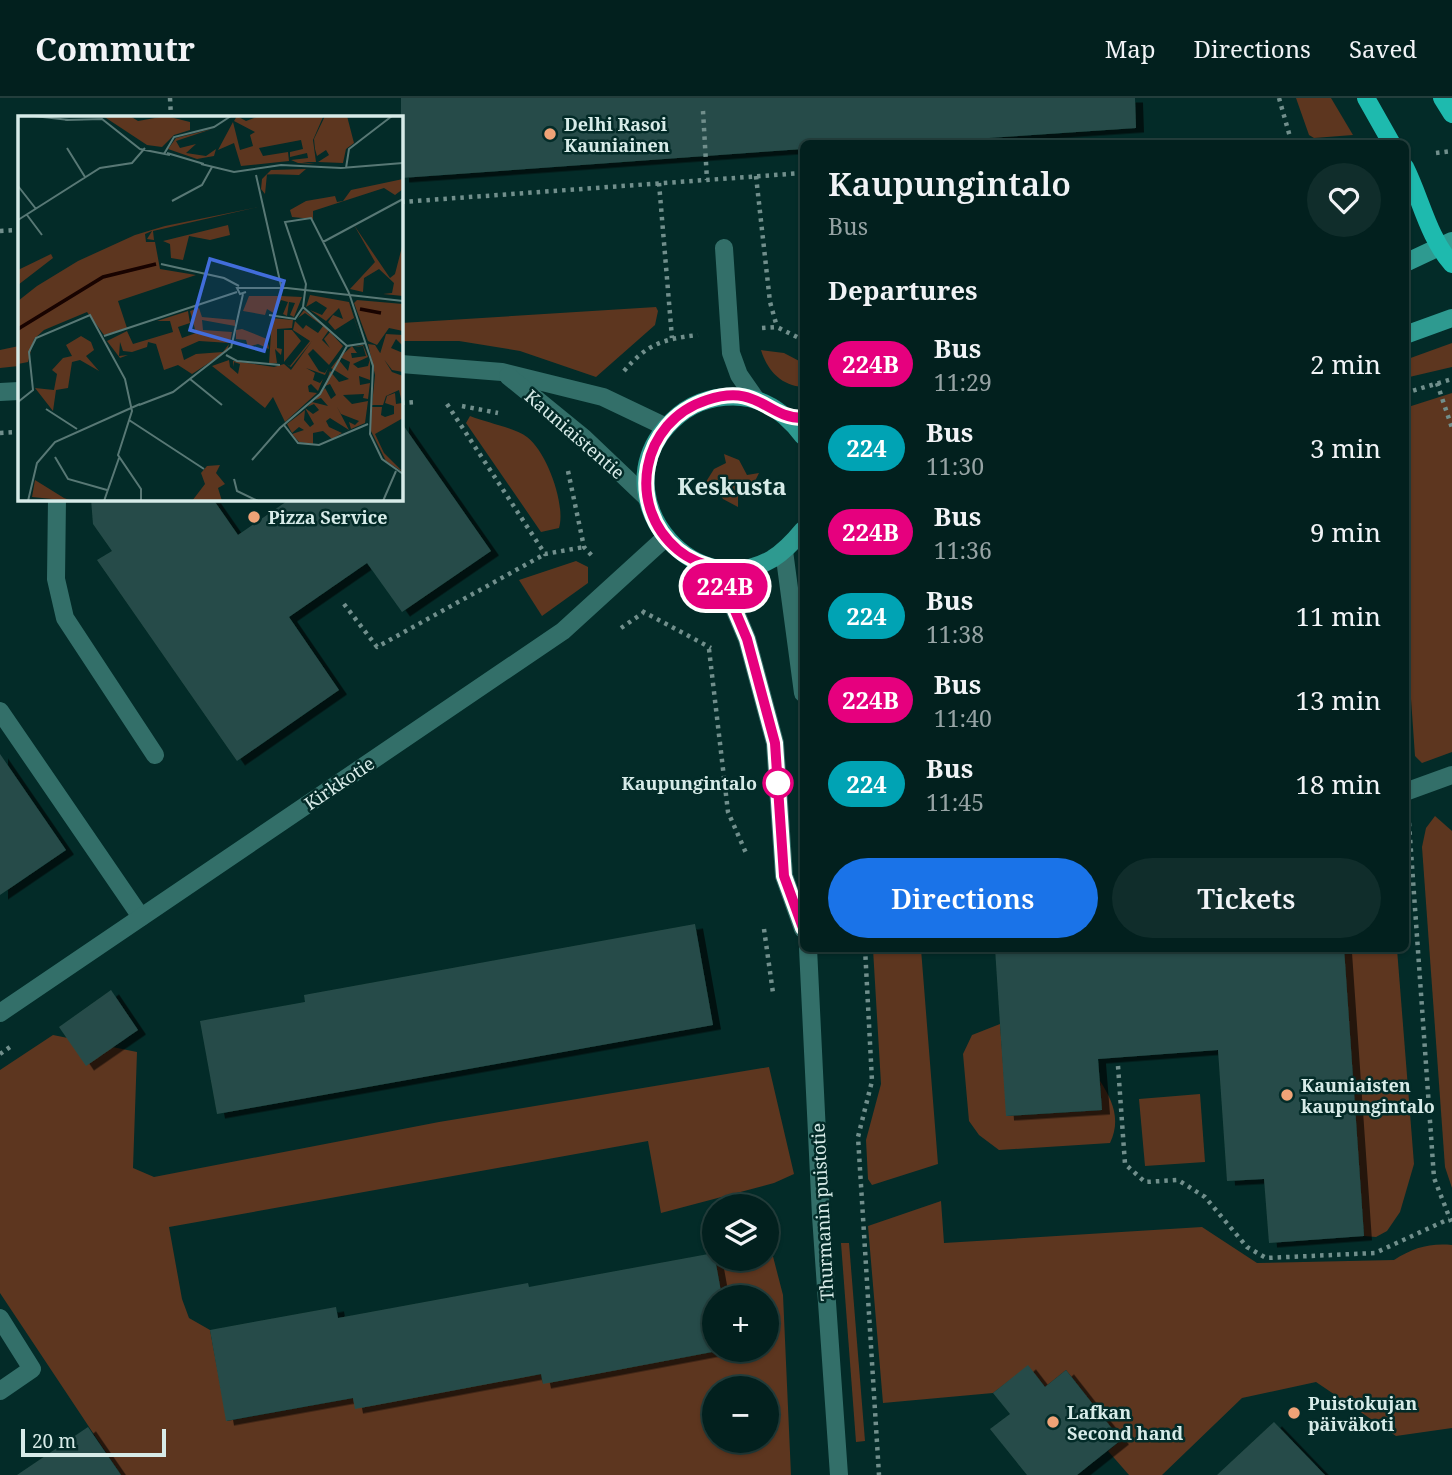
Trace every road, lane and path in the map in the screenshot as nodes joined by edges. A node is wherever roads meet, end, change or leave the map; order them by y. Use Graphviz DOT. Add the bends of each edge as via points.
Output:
graph roads {
  1 [pos="170,98"];
  2 [pos="1279,98"];
  3 [pos="1366,98"];
  4 [pos="1442,98"];
  5 [pos="703,111"];
  6 [pos="1452,114"];
  7 [pos="171,116"];
  8 [pos="1291,140"];
  9 [pos="1390,140"];
  10 [pos="800,173"];
  11 [pos="1409,175"];
  12 [pos="756,176"];
  13 [pos="707,180"];
  14 [pos="659,183"];
  15 [pos="402,202"];
  16 [pos="18,230"];
  17 [pos="0,231"];
  18 [pos="1444,244"];
  19 [pos="724,248"];
  20 [pos="1409,261"];
  21 [pos="1452,264"];
  22 [pos="1452,318"];
  23 [pos="777,327"];
  24 [pos="729,332"];
  25 [pos="1409,334"];
  26 [pos="672,338"];
  27 [pos="800,338"];
  28 [pos="402,364"];
  29 [pos="502,372"];
  30 [pos="1452,379"];
  31 [pos="1437,383"];
  32 [pos="18,391"];
  33 [pos="0,392"];
  34 [pos="1409,392"];
  35 [pos="603,397"];
  36 [pos="755,398"];
  37 [pos="434,401"];
  38 [pos="423,402"];
  39 [pos="402,403"];
  40 [pos="447,404"];
  41 [pos="796,418"];
  42 [pos="509,419"];
  43 [pos="666,426"];
  44 [pos="1452,428"];
  45 [pos="18,432"];
  46 [pos="0,433"];
  47 [pos="584,438"];
  48 [pos="568,469"];
  49 [pos="646,497"];
  50 [pos="57,500"];
  51 [pos="800,533"];
  52 [pos="665,538"];
  53 [pos="584,547"];
  54 [pos="784,551"];
  55 [pos="545,554"];
  56 [pos="717,568"];
  57 [pos="344,604"];
  58 [pos="709,649"];
  59 [pos="800,671"];
  60 [pos="0,711"];
  61 [pos="155,755"];
  62 [pos="1452,775"];
  63 [pos="1409,791"];
  64 [pos="1409,816"];
  65 [pos="747,857"];
  66 [pos="141,917"];
  67 [pos="763,919"];
  68 [pos="800,921"];
  69 [pos="808,952"];
  70 [pos="865,952"];
  71 [pos="774,998"];
  72 [pos="0,1013"];
  73 [pos="1118,1066"];
  74 [pos="1450,1222"];
  75 [pos="0,1318"];
  76 [pos="0,1391"];
  77 [pos="839,1475"];
  78 [pos="879,1475"];
  1 -- 7 [label="path"];
  2 -- 8 [label="path"];
  3 -- 9 [label="main road"];
  4 -- 6 [label="main road"];
  5 -- 13 [label="path"];
  10 -- 12 [label="path"];
  11 -- 18 [label="main road"];
  12 -- 13 [label="path"];
  12 -- 23 [label="path"];
  13 -- 14 [label="path"];
  14 -- 15 [label="path"];
  14 -- 26 [label="path"];
  16 -- 17 [label="path"];
  18 -- 20 [label="main road"];
  18 -- 21 [label="main road"];
  19 -- 24 [label="street"];
  22 -- 25 [label="main road"];
  23 -- 24 [label="path"];
  23 -- 27 [label="path"];
  24 -- 26 [label="path"];
  24 -- 36 [label="street" via="739,375"];
  26 -- 35 [label="path" via="642,350"];
  28 -- 29 [label="street, Kauniaistentie"];
  29 -- 35 [label="street, Kauniaistentie"];
  29 -- 47 [label="street, Kauniaistentie"];
  30 -- 31 [label="path"];
  31 -- 34 [label="path"];
  31 -- 44 [label="path"];
  32 -- 33 [label="street"];
  35 -- 43 [label="street, Kauniaistentie"];
  36 -- 41 [label="main road"];
  36 -- 43 [label="main road" via="709,399"];
  37 -- 40 [label="path"];
  38 -- 39 [label="path"];
  40 -- 42 [label="path" via="496,412"];
  40 -- 55 [label="path"];
  43 -- 49 [label="main road" via="648,459"];
  45 -- 46 [label="path"];
  47 -- 48 [label="path"];
  47 -- 49 [label="street, Kauniaistentie"];
  49 -- 52 [label="main road"];
  50 -- 61 [label="street" via="56,579 65,618"];
  51 -- 54 [label="main road"];
  52 -- 56 [label="main road" via="680,552"];
  52 -- 66 [label="street, Kirkkotie" via="563,631"];
  53 -- 55 [label="path"];
  54 -- 56 [label="main road" via="752,566"];
  54 -- 59 [label="street"];
  55 -- 57 [label="path" via="377,647"];
  56 -- 68 [label="street" via="747,639 775,743 784,876"];
  58 -- 65 [label="path" via="728,812"];
  60 -- 66 [label="street"];
  62 -- 63 [label="street"];
  64 -- 74 [label="path" via="1434,1178"];
  66 -- 72 [label="street, Kirkkotie"];
  67 -- 71 [label="path"];
  69 -- 77 [label="street, Thurmanin puistotie"];
  70 -- 78 [label="path" via="873,1081 858,1137"];
  73 -- 74 [label="path" via="1125,1164 1144,1182 1178,1180 1205,1197 1247,1247 1266,1258 1375,1253"];
  75 -- 76 [label="street" via="32,1369"];
}
